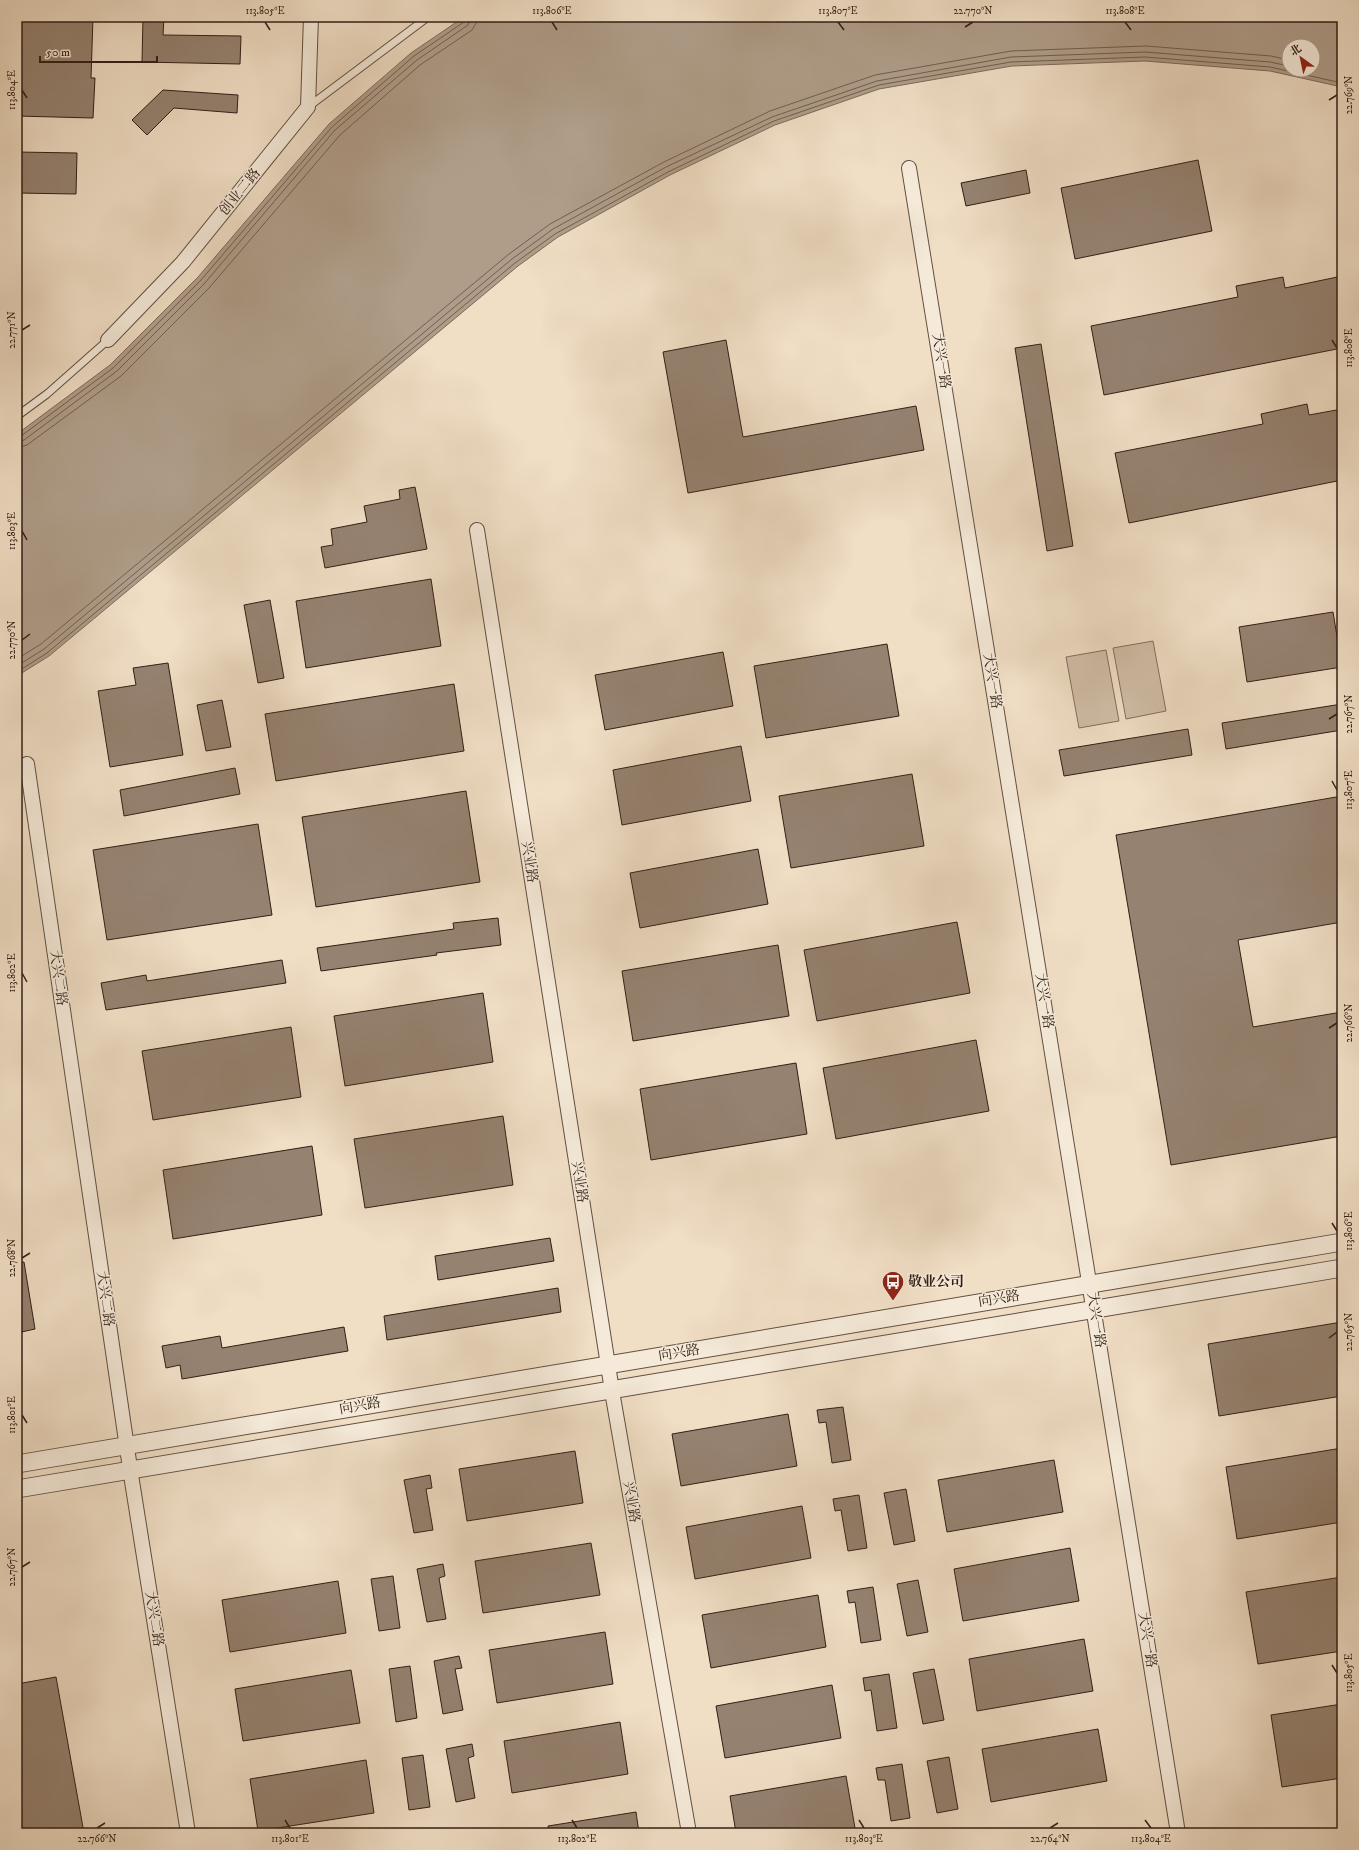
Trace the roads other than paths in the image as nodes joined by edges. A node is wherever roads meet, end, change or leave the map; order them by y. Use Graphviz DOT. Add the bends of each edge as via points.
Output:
graph roads {
  1 [pos="311,17"];
  2 [pos="428,17"];
  3 [pos="308,107"];
  4 [pos="910,168"];
  5 [pos="108,340"];
  6 [pos="17,416"];
  7 [pos="477,530"];
  8 [pos="27,764"];
  9 [pos="1342,1242"];
  10 [pos="1342,1268"];
  11 [pos="1090,1284"];
  12 [pos="1094,1309"];
  13 [pos="608,1365"];
  14 [pos="612,1389"];
  15 [pos="126,1445"];
  16 [pos="17,1464"];
  17 [pos="130,1470"];
  18 [pos="17,1489"];
  19 [pos="188,1833"];
  20 [pos="689,1833"];
  21 [pos="1178,1833"];
  1 -- 3 [label="street"];
  2 -- 3 [label="lane"];
  3 -- 5 [label="street, 创业二路" via="183,262"];
  4 -- 11 [label="street, 大兴一路"];
  5 -- 6 [label="lane" via="48,394"];
  7 -- 13 [label="street, 兴业路"];
  8 -- 15 [label="street, 大兴二路"];
  9 -- 11 [label="street, 向兴路"];
  10 -- 12 [label="street, 向兴路"];
  11 -- 12 [label="street, 大兴一路"];
  11 -- 13 [label="street, 向兴路"];
  12 -- 14 [label="street, 向兴路"];
  12 -- 21 [label="street, 大兴一路"];
  13 -- 14 [label="street, 兴业路"];
  13 -- 15 [label="street, 向兴路"];
  14 -- 17 [label="street, 向兴路"];
  14 -- 20 [label="street, 兴业路"];
  15 -- 16 [label="street, 向兴路"];
  15 -- 17 [label="street, 大兴二路"];
  17 -- 18 [label="street, 向兴路"];
  17 -- 19 [label="street, 大兴二路"];
}
